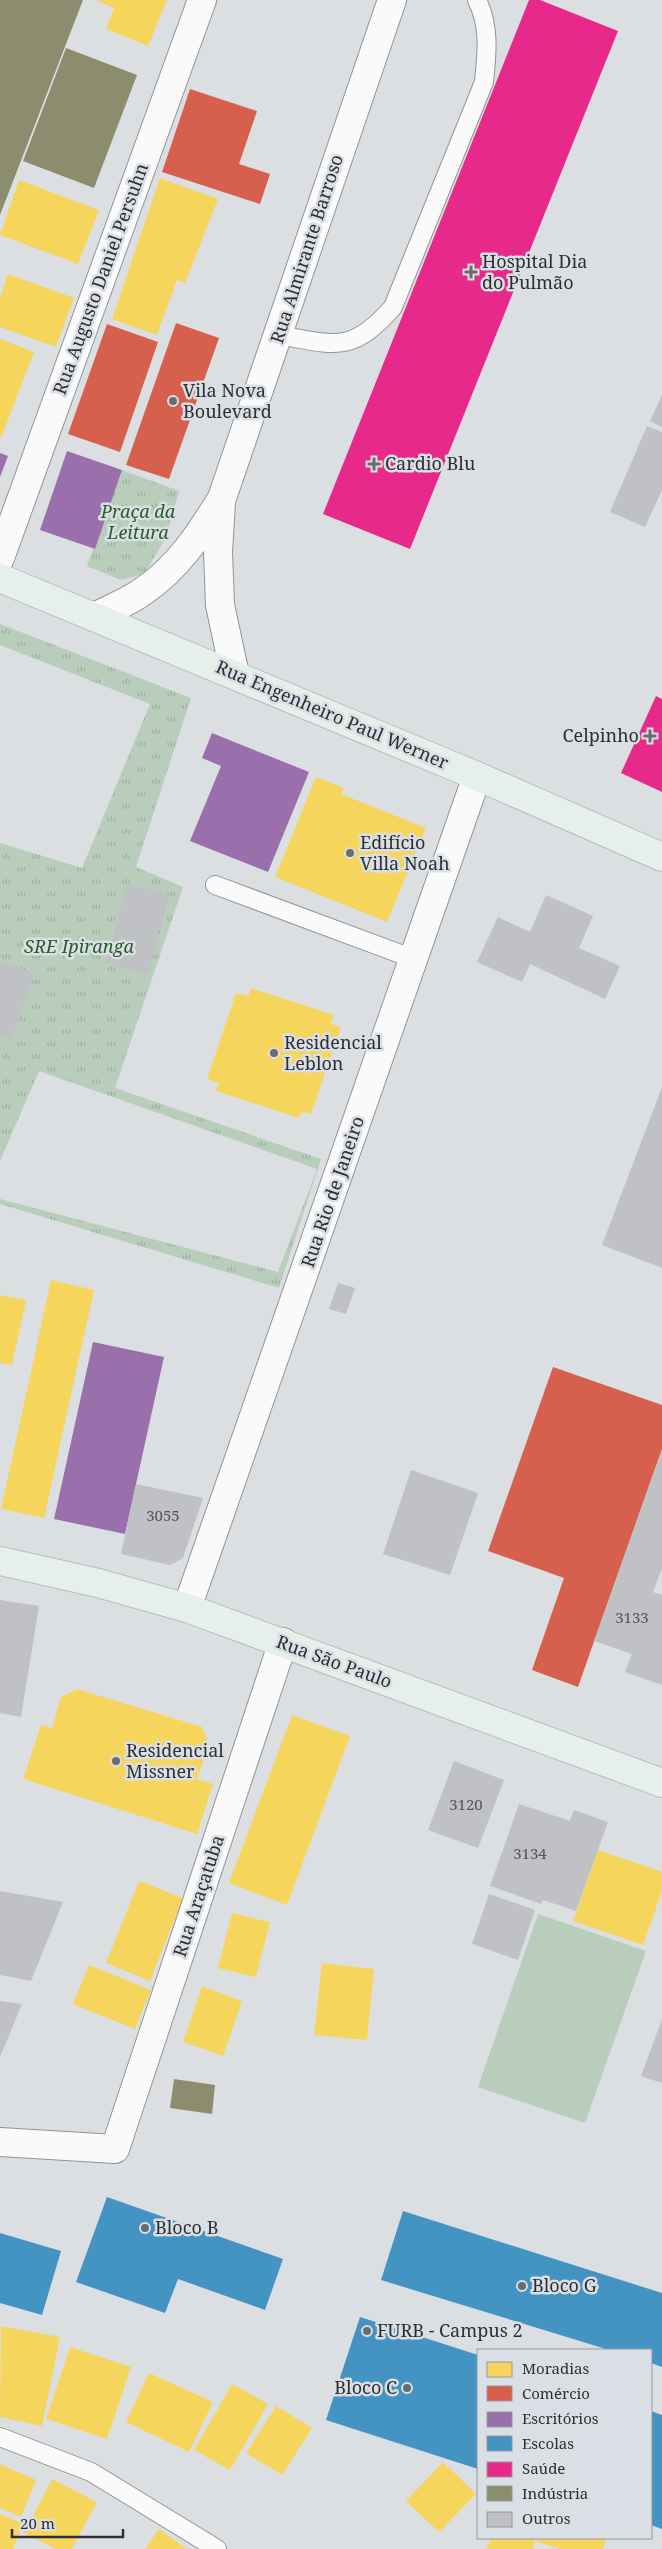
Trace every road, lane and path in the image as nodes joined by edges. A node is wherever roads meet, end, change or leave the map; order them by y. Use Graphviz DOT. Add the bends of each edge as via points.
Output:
graph roads {
  1 [pos="202,0"];
  2 [pos="392,0"];
  3 [pos="477,0"];
  4 [pos="279,335"];
  5 [pos="222,498"];
  6 [pos="0,558"];
  7 [pos="0,578"];
  8 [pos="94,617"];
  9 [pos="235,675"];
  10 [pos="477,776"];
  11 [pos="662,857"];
  12 [pos="215,885"];
  13 [pos="414,960"];
  14 [pos="0,1561"];
  15 [pos="188,1608"];
  16 [pos="283,1642"];
  17 [pos="662,1783"];
  18 [pos="0,2142"];
  19 [pos="0,2437"];
  20 [pos="217,2549"];
  1 -- 6 [label="street, Rua Augusto Daniel Persuhn"];
  2 -- 4 [label="street, Rua Almirante Barroso"];
  3 -- 4 [label="lane" via="482,9 488,42 484,82 393,307 378,324 350,342 332,345"];
  4 -- 5 [label="street, Rua Almirante Barroso"];
  5 -- 8 [label="street, Rua Almirante Barroso" via="198,538 169,571 141,593"];
  5 -- 9 [label="street, Rua Almirante Barroso" via="218,552 220,605"];
  7 -- 8 [label="main road, Rua Engenheiro Paul Werner"];
  8 -- 9 [label="main road, Rua Engenheiro Paul Werner"];
  9 -- 10 [label="main road, Rua Engenheiro Paul Werner"];
  10 -- 11 [label="main road, Rua Engenheiro Paul Werner"];
  10 -- 13 [label="street, Rua Rio de Janeiro"];
  12 -- 13 [label="lane"];
  13 -- 15 [label="street, Rua Rio de Janeiro"];
  14 -- 15 [label="main road, Rua São Paulo"];
  15 -- 16 [label="main road, Rua São Paulo"];
  16 -- 17 [label="main road, Rua São Paulo"];
  16 -- 18 [label="street, Rua Araçatuba" via="115,2149"];
  19 -- 20 [label="lane" via="91,2472"];
}
